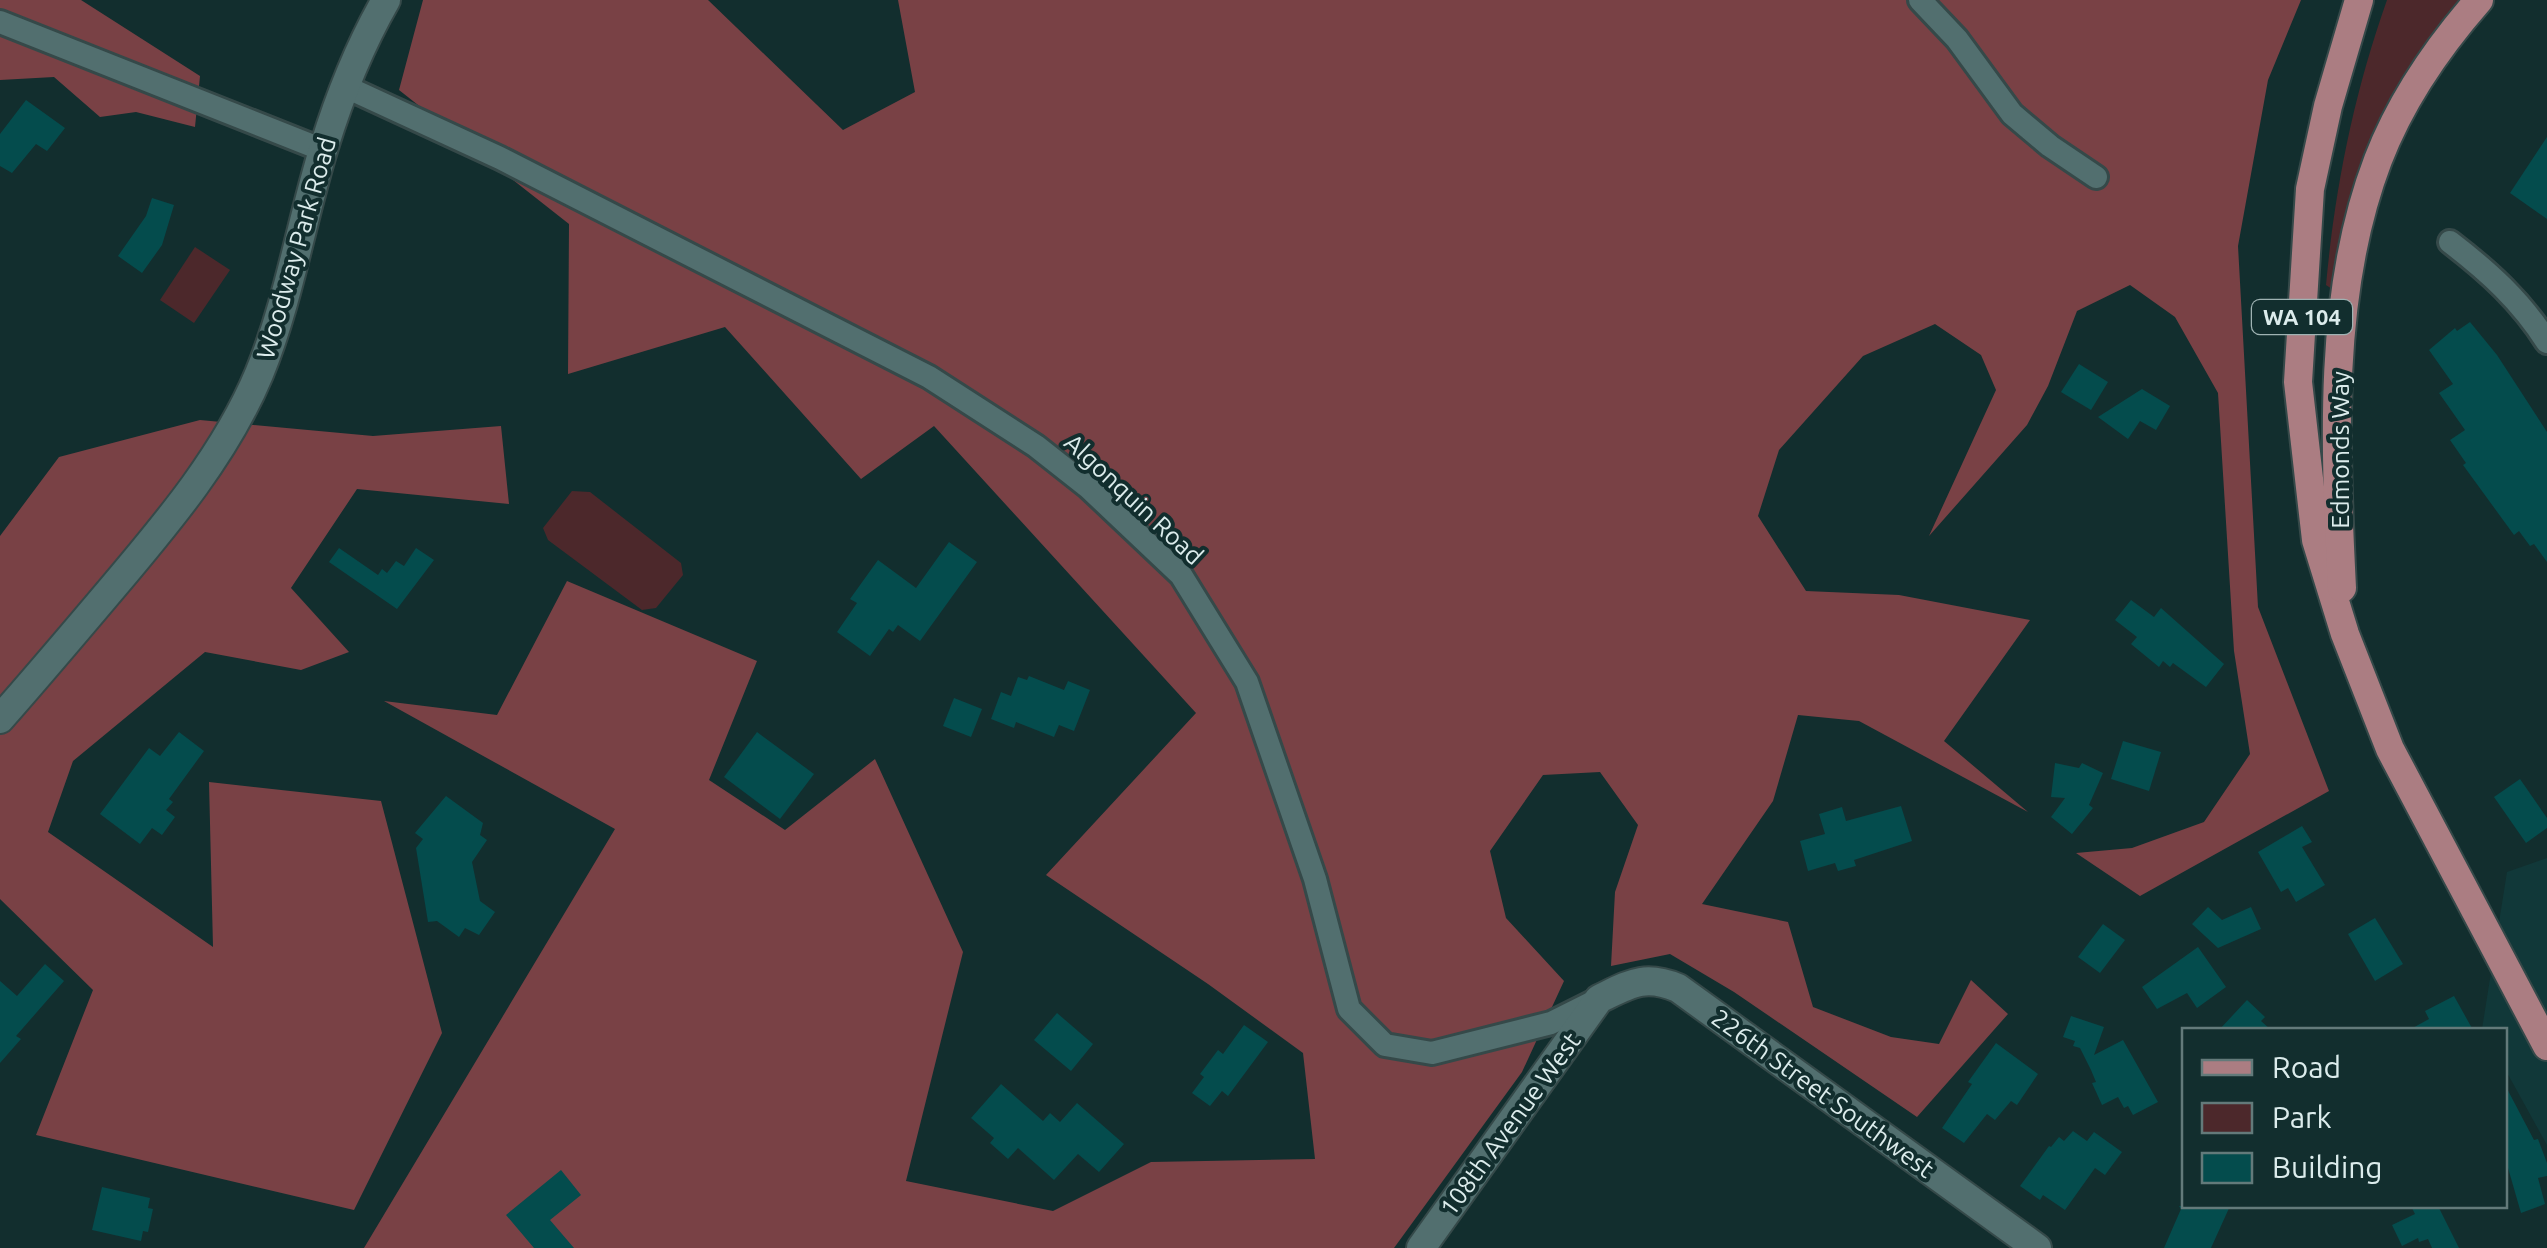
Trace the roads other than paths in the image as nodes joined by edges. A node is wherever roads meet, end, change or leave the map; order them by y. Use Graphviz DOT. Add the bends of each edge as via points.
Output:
graph roads {
  1 [pos="386,0"];
  2 [pos="1920,0"];
  3 [pos="2359,0"];
  4 [pos="2479,0"];
  5 [pos="0,22"];
  6 [pos="344,86"];
  7 [pos="323,150"];
  8 [pos="2096,177"];
  9 [pos="2450,242"];
  10 [pos="2538,306"];
  11 [pos="2547,342"];
  12 [pos="2344,634"];
  13 [pos="0,720"];
  14 [pos="1599,999"];
  15 [pos="2547,1046"];
  16 [pos="1421,1248"];
  17 [pos="2037,1248"];
  1 -- 6 [label="street, Woodway Park Road"];
  2 -- 8 [label="street" via="2012,114"];
  3 -- 12 [label="main road, Edmonds Way / WA 104" via="2310,189 2298,382 2316,540"];
  4 -- 12 [label="main road, Edmonds Way / WA 104" via="2407,98 2378,159 2358,228 2339,381"];
  5 -- 7 [label="street"];
  6 -- 7 [label="street, Woodway Park Road"];
  6 -- 14 [label="street, Algonquin Road" via="929,377 1088,487 1181,575 1247,682 1315,880 1349,1009 1385,1045 1432,1053 1551,1022"];
  7 -- 13 [label="street, Woodway Park Road" via="279,316 239,416 176,510"];
  9 -- 10 [label="street"];
  10 -- 11 [label="street"];
  12 -- 15 [label="main road, Edmonds Way / WA 104" via="2390,750"];
  14 -- 16 [label="street, 108th Avenue West"];
  14 -- 17 [label="street, 226th Street Southwest" via="1638,980 1678,988"];
}
